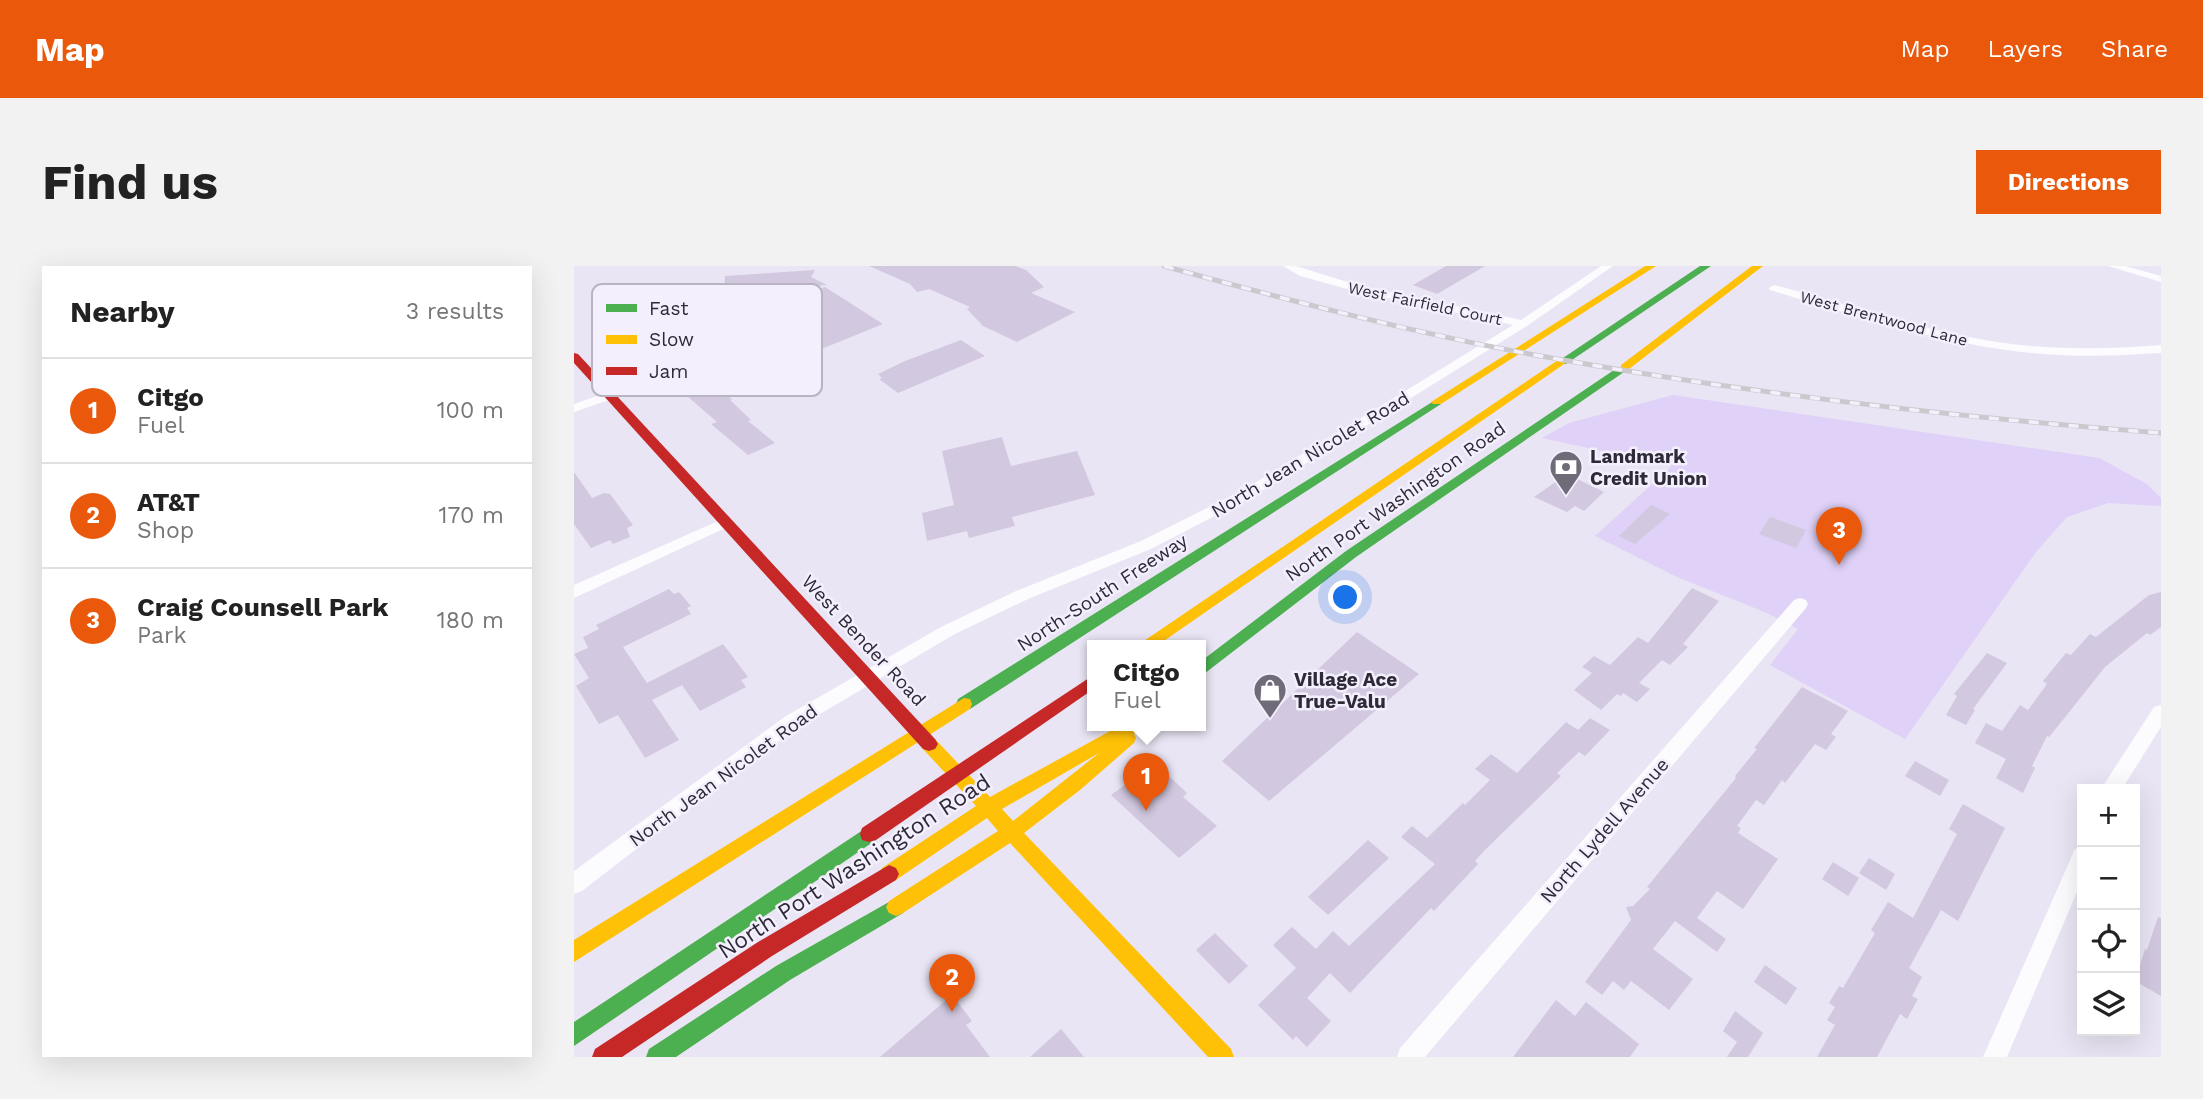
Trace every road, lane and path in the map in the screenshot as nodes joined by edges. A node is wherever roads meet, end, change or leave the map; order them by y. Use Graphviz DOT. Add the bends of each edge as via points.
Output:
graph roads {
  1 [pos="1288,266"];
  2 [pos="1608,266"];
  3 [pos="1651,266"];
  4 [pos="1706,266"];
  5 [pos="1758,266"];
  6 [pos="2113,266"];
  7 [pos="2161,279"];
  8 [pos="1774,288"];
  9 [pos="1522,324"];
  10 [pos="2161,349"];
  11 [pos="574,356"];
  12 [pos="592,375"];
  13 [pos="608,396"];
  14 [pos="612,396"];
  15 [pos="574,408"];
  16 [pos="727,522"];
  17 [pos="574,592"];
  18 [pos="1800,604"];
  19 [pos="1153,640"];
  20 [pos="1206,666"];
  21 [pos="870,676"];
  22 [pos="1087,685"];
  23 [pos="2161,712"];
  24 [pos="1127,731"];
  25 [pos="1132,731"];
  26 [pos="2114,784"];
  27 [pos="989,808"];
  28 [pos="1009,830"];
  29 [pos="2077,868"];
  30 [pos="574,884"];
  31 [pos="574,952"];
  32 [pos="574,1035"];
  33 [pos="603,1057"];
  34 [pos="657,1057"];
  35 [pos="1223,1057"];
  36 [pos="1409,1057"];
  37 [pos="1995,1057"];
  1 -- 9 [label="street, West Fairfield Court" via="1355,288"];
  2 -- 9 [label="street, North Jean Nicolet Road"];
  3 -- 31 [label="main road, North-South Freeway"];
  4 -- 19 [label="main road"];
  5 -- 20 [label="main road, North Port Washington Road" via="1621,369 1351,554"];
  6 -- 7 [label="street"];
  8 -- 10 [label="street, West Brentwood Lane" via="1929,334 1992,346 2057,354"];
  9 -- 21 [label="street, North Jean Nicolet Road" via="1203,518 1102,565 1022,595 947,631"];
  11 -- 12 [label="main road, West Bender Road"];
  13 -- 15 [label="street"];
  14 -- 16 [label="main road, West Bender Road"];
  16 -- 17 [label="street"];
  16 -- 21 [label="main road, West Bender Road"];
  18 -- 36 [label="street, North Lydell Avenue"];
  21 -- 27 [label="main road, West Bender Road"];
  21 -- 30 [label="street, North Jean Nicolet Road" via="750,751"];
  22 -- 32 [label="main road"];
  23 -- 26 [label="street"];
  24 -- 27 [label="main road, North Port Washington Road"];
  25 -- 28 [label="main road, North Port Washington Road" via="1082,780"];
  27 -- 28 [label="main road, West Bender Road"];
  27 -- 33 [label="main road, North Port Washington Road"];
  28 -- 34 [label="main road, North Port Washington Road" via="913,897 783,973"];
  28 -- 35 [label="main road, West Bender Road"];
  29 -- 37 [label="street"];
}
